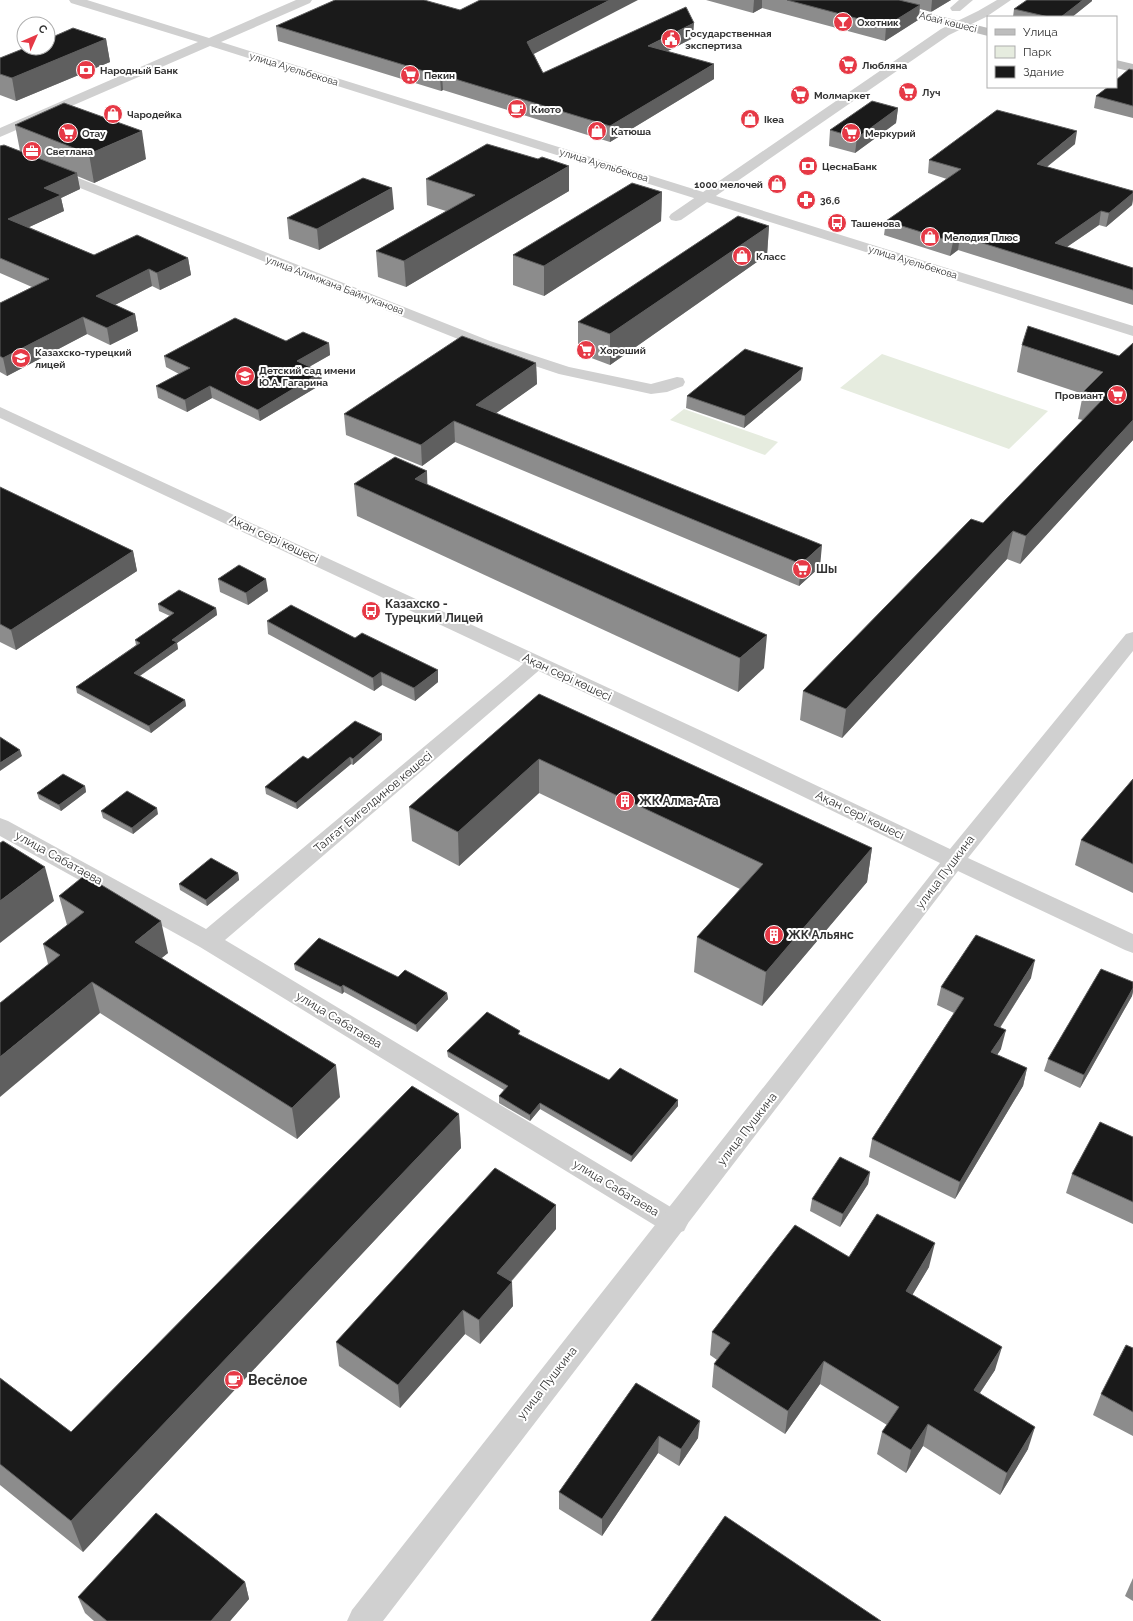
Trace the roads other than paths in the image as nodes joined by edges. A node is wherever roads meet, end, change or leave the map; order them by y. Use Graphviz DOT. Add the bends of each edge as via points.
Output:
graph roads {
  1 [pos="75,0"];
  2 [pos="306,0"];
  3 [pos="861,0"];
  4 [pos="967,0"];
  5 [pos="1005,0"];
  6 [pos="956,8"];
  7 [pos="960,24"];
  8 [pos="987,32"];
  9 [pos="210,43"];
  10 [pos="1117,64"];
  11 [pos="1133,68"];
  12 [pos="0,133"];
  13 [pos="0,151"];
  14 [pos="705,197"];
  15 [pos="676,217"];
  16 [pos="1133,330"];
  17 [pos="677,382"];
  18 [pos="0,412"];
  19 [pos="1133,638"];
  20 [pos="536,663"];
  21 [pos="0,826"];
  22 [pos="955,859"];
  23 [pos="208,941"];
  24 [pos="1133,944"];
  25 [pos="674,1223"];
  26 [pos="363,1621"];
  1 -- 9 [label="street, улица Ауельбекова"];
  2 -- 9 [label="street"];
  3 -- 7 [label="main road, Абай көшесі"];
  4 -- 6 [label="street"];
  5 -- 7 [label="street"];
  7 -- 8 [label="main road, Абай көшесі"];
  7 -- 14 [label="street"];
  9 -- 12 [label="street"];
  9 -- 14 [label="street, улица Ауельбекова"];
  10 -- 11 [label="main road"];
  13 -- 17 [label="street, улица Алимжана Баймуканова" via="484,344 565,371 639,388 661,388"];
  14 -- 15 [label="street"];
  14 -- 16 [label="street, улица Ауельбекова"];
  18 -- 20 [label="street, Ақан сері көшесі"];
  19 -- 22 [label="street, улица Пушкина"];
  20 -- 22 [label="street, Ақан сері көшесі"];
  20 -- 23 [label="street, Талғат Бигелдинов көшесі"];
  21 -- 23 [label="street, улица Сабатаева"];
  22 -- 24 [label="street, Ақан сері көшесі"];
  22 -- 25 [label="street, улица Пушкина"];
  23 -- 25 [label="street, улица Сабатаева"];
  25 -- 26 [label="street, улица Пушкина"];
}
